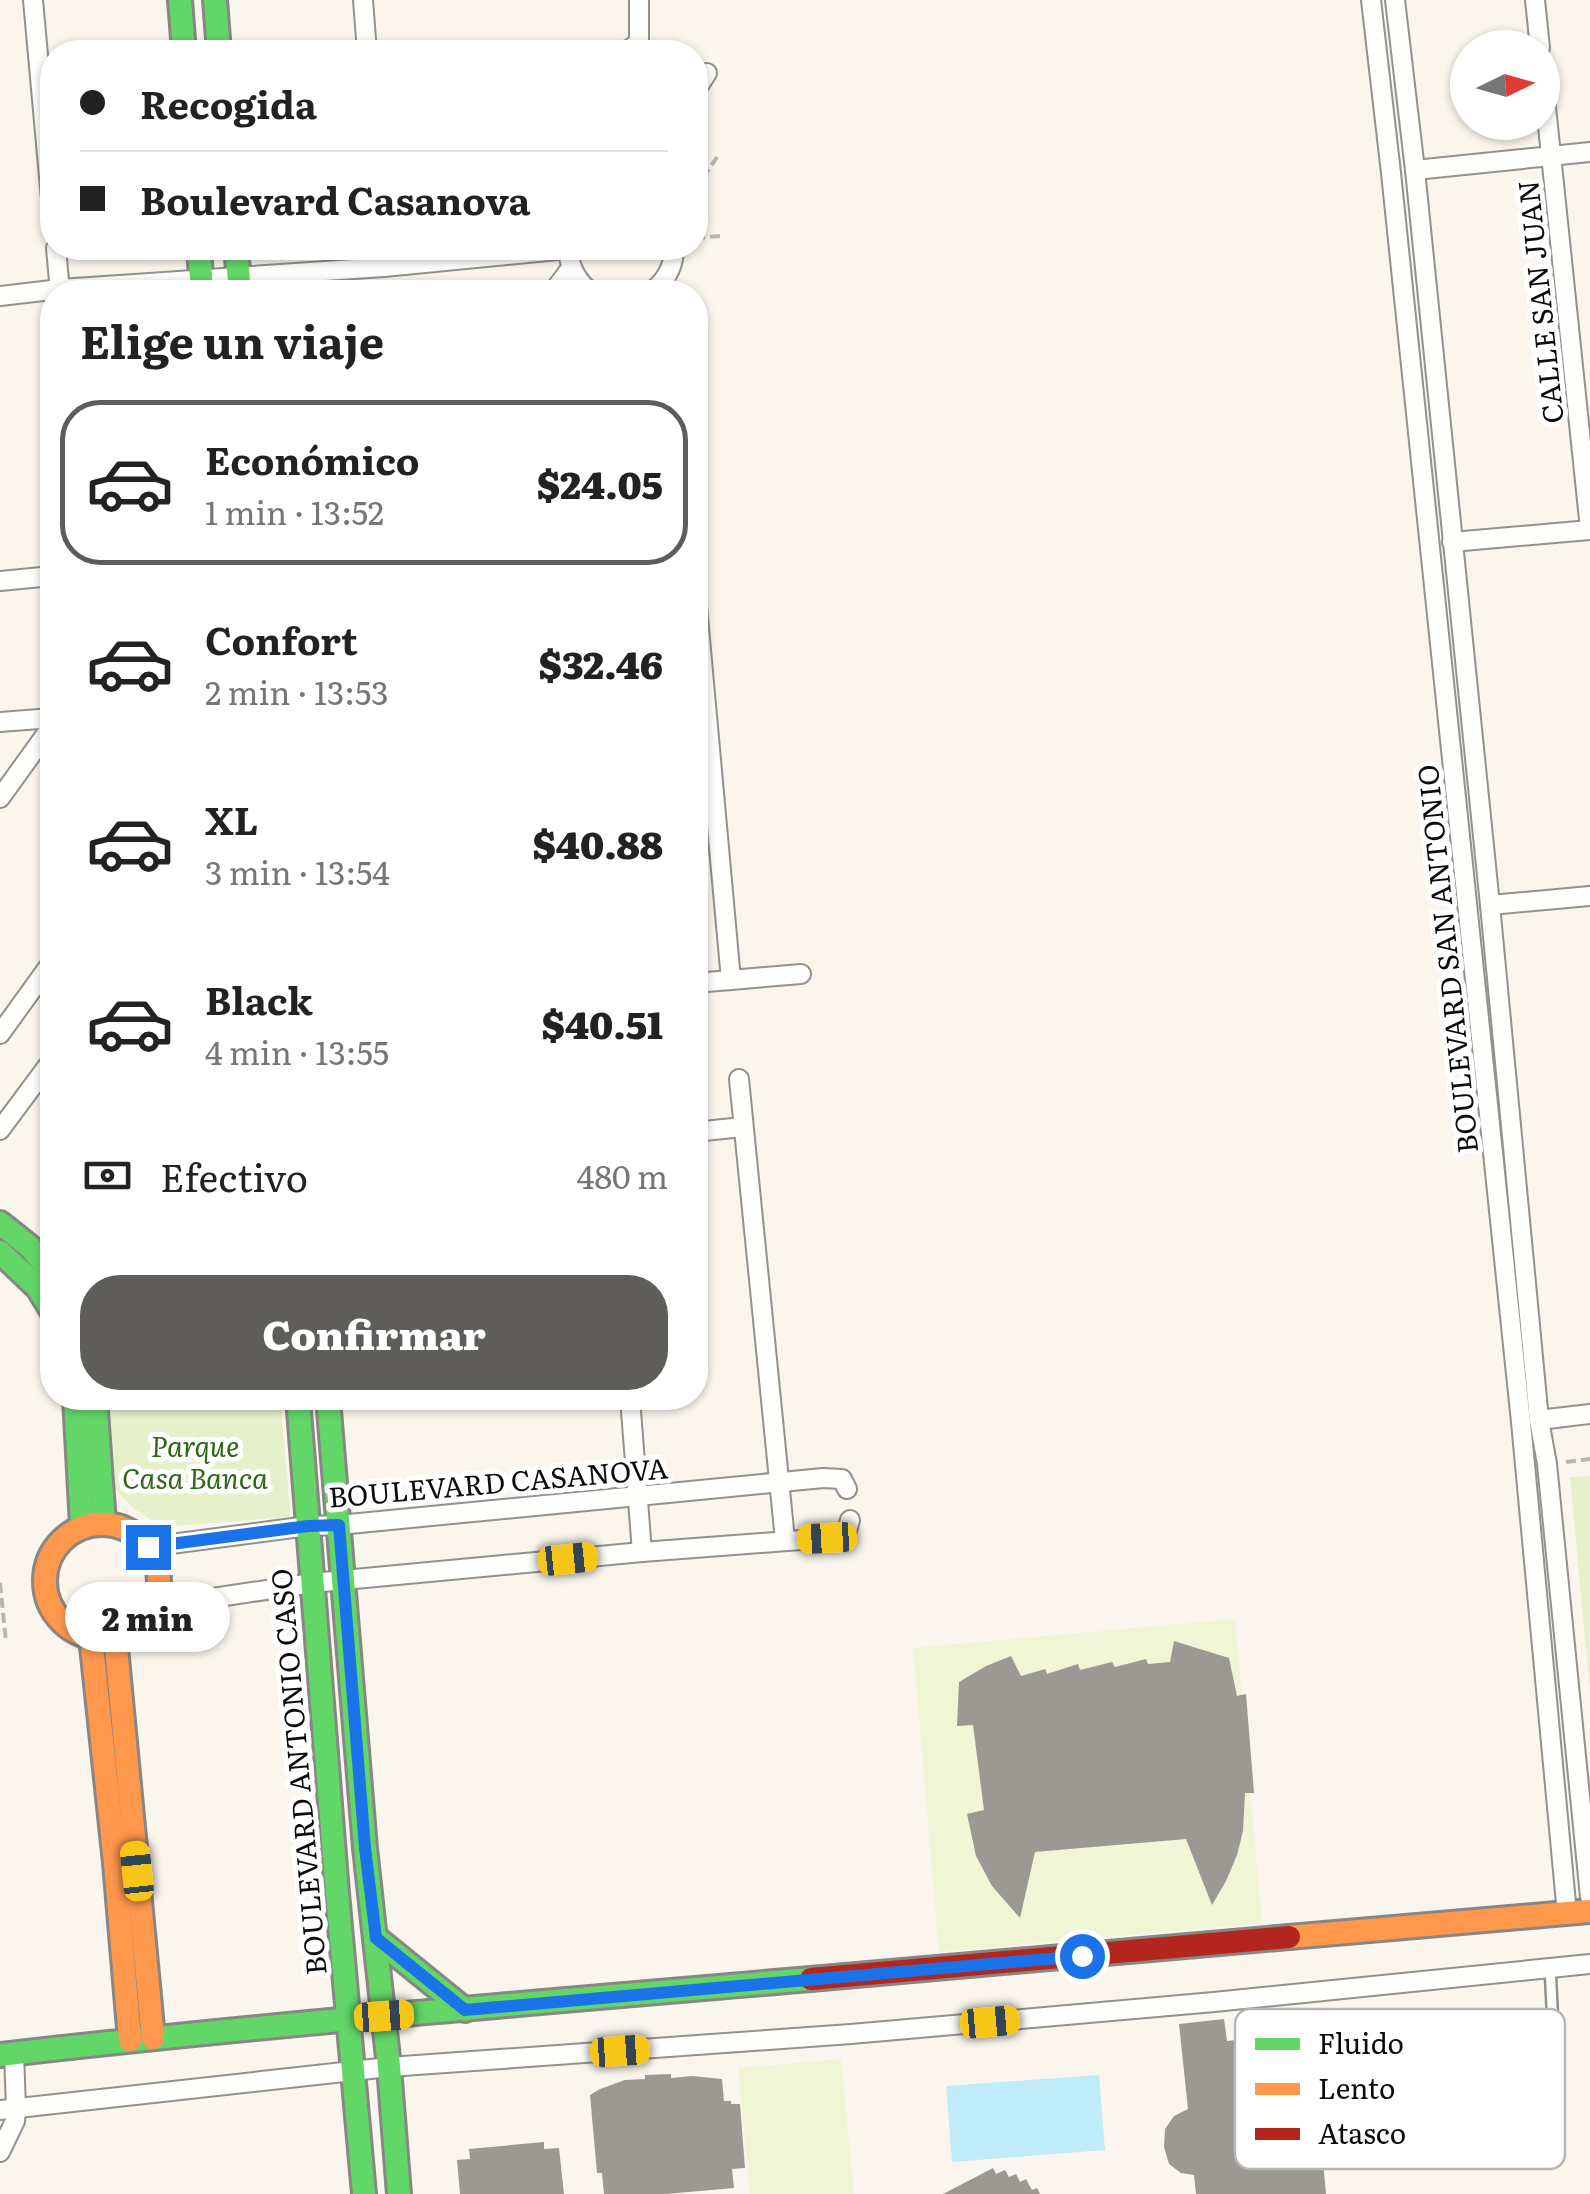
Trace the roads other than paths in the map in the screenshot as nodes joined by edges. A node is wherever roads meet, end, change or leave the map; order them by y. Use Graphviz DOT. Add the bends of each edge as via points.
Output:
graph roads {
  1 [pos="33,0"];
  2 [pos="180,0"];
  3 [pos="214,0"];
  4 [pos="363,0"];
  5 [pos="639,0"];
  6 [pos="1371,0"];
  7 [pos="1394,0"];
  8 [pos="1535,0"];
  9 [pos="1538,30"];
  10 [pos="183,40"];
  11 [pos="218,40"];
  12 [pos="366,40"];
  13 [pos="640,40"];
  14 [pos="40,77"];
  15 [pos="1550,140"];
  16 [pos="1590,152"];
  17 [pos="1552,156"];
  18 [pos="1416,170"];
  19 [pos="384,260"];
  20 [pos="452,260"];
  21 [pos="570,260"];
  22 [pos="384,267"];
  23 [pos="571,268"];
  24 [pos="280,280"];
  25 [pos="562,280"];
  26 [pos="578,280"];
  27 [pos="40,293"];
  28 [pos="0,296"];
  29 [pos="1590,529"];
  30 [pos="1452,542"];
  31 [pos="40,577"];
  32 [pos="0,581"];
  33 [pos="40,719"];
  34 [pos="0,722"];
  35 [pos="708,727"];
  36 [pos="40,743"];
  37 [pos="0,798"];
  38 [pos="1590,896"];
  39 [pos="1490,905"];
  40 [pos="800,974"];
  41 [pos="40,979"];
  42 [pos="731,980"];
  43 [pos="708,982"];
  44 [pos="0,1034"];
  45 [pos="40,1076"];
  46 [pos="739,1079"];
  47 [pos="742,1127"];
  48 [pos="0,1130"];
  49 [pos="708,1131"];
  50 [pos="0,1223"];
  51 [pos="0,1252"];
  52 [pos="40,1259"];
  53 [pos="40,1291"];
  54 [pos="76,1410"];
  55 [pos="96,1410"];
  56 [pos="299,1410"];
  57 [pos="329,1410"];
  58 [pos="631,1410"];
  59 [pos="1590,1414"];
  60 [pos="1530,1421"];
  61 [pos="779,1482"];
  62 [pos="847,1489"];
  63 [pos="1547,1490"];
  64 [pos="638,1496"];
  65 [pos="850,1520"];
  66 [pos="93,1524"];
  67 [pos="339,1525"];
  68 [pos="308,1526"];
  69 [pos="785,1540"];
  70 [pos="148,1547"];
  71 [pos="642,1552"];
  72 [pos="343,1581"];
  73 [pos="312,1582"];
  74 [pos="153,1606"];
  75 [pos="115,1636"];
  76 [pos="91,1637"];
  77 [pos="354,1715"];
  78 [pos="323,1720"];
  79 [pos="365,1848"];
  80 [pos="333,1851"];
  81 [pos="1590,1897"];
  82 [pos="1578,1912"];
  83 [pos="376,1938"];
  84 [pos="1590,1964"];
  85 [pos="1550,1967"];
  86 [pos="1552,2009"];
  87 [pos="465,2010"];
  88 [pos="384,2016"];
  89 [pos="348,2022"];
  90 [pos="142,2040"];
  91 [pos="7,2054"];
  92 [pos="390,2067"];
  93 [pos="352,2071"];
  94 [pos="8,2110"];
  95 [pos="0,2152"];
  96 [pos="364,2194"];
  97 [pos="400,2194"];
  1 -- 14 [label="street"];
  2 -- 10 [label="main road"];
  3 -- 11 [label="main road"];
  4 -- 12 [label="street"];
  5 -- 13 [label="street"];
  6 -- 60 [label="street, BOULEVARD SAN ANTONIO"];
  7 -- 18 [label="street, BOULEVARD SAN ANTONIO"];
  8 -- 9 [label="street"];
  15 -- 17 [label="street, CALLE SAN JUAN"];
  16 -- 17 [label="street"];
  17 -- 18 [label="street"];
  17 -- 29 [label="street, CALLE SAN JUAN"];
  18 -- 30 [label="street, BOULEVARD SAN ANTONIO"];
  19 -- 22 [label="street"];
  20 -- 22 [label="street"];
  21 -- 23 [label="street"];
  22 -- 24 [label="street"];
  23 -- 25 [label="street"];
  23 -- 26 [label="street"];
  27 -- 28 [label="street"];
  29 -- 30 [label="street"];
  30 -- 39 [label="street, BOULEVARD SAN ANTONIO"];
  31 -- 32 [label="street"];
  33 -- 34 [label="street"];
  35 -- 42 [label="street"];
  36 -- 37 [label="street"];
  38 -- 39 [label="street"];
  39 -- 60 [label="street, BOULEVARD SAN ANTONIO"];
  40 -- 42 [label="street"];
  41 -- 44 [label="street"];
  42 -- 43 [label="street"];
  45 -- 48 [label="street"];
  46 -- 47 [label="street"];
  47 -- 49 [label="street"];
  47 -- 61 [label="street"];
  50 -- 52 [label="main road"];
  51 -- 53 [label="main road"];
  54 -- 66 [label="main road"];
  55 -- 66 [label="main road"];
  56 -- 68 [label="main road, BOULEVARD ANTONIO CASO"];
  57 -- 67 [label="main road"];
  58 -- 64 [label="street"];
  59 -- 60 [label="street"];
  60 -- 63 [label="street"];
  60 -- 81 [label="street, BOULEVARD SAN ANTONIO" via="1546,1464"];
  60 -- 82 [label="street, BOULEVARD SAN ANTONIO"];
  61 -- 62 [label="street, BOULEVARD CASANOVA" via="836,1478"];
  61 -- 64 [label="street, BOULEVARD CASANOVA"];
  61 -- 69 [label="street"];
  64 -- 67 [label="street, BOULEVARD CASANOVA"];
  64 -- 71 [label="street"];
  65 -- 69 [label="street" via="842,1536"];
  66 -- 70 [label="main road" via="129,1530"];
  66 -- 76 [label="main road" via="64,1537 44,1574 55,1615"];
  67 -- 68 [label="street, BOULEVARD CASANOVA"];
  67 -- 72 [label="main road"];
  68 -- 70 [label="street, BOULEVARD CASANOVA"];
  68 -- 73 [label="main road, BOULEVARD ANTONIO CASO"];
  69 -- 71 [label="street"];
  70 -- 74 [label="main road" via="159,1576"];
  71 -- 72 [label="street"];
  72 -- 73 [label="street"];
  72 -- 77 [label="main road"];
  73 -- 74 [label="street"];
  73 -- 78 [label="main road, BOULEVARD ANTONIO CASO"];
  74 -- 75 [label="main road"];
  75 -- 76 [label="main road"];
  75 -- 90 [label="main road"];
  76 -- 90 [label="main road"];
  77 -- 78 [label="main road"];
  77 -- 79 [label="main road"];
  78 -- 80 [label="main road, BOULEVARD ANTONIO CASO"];
  79 -- 80 [label="main road"];
  79 -- 83 [label="main road"];
  80 -- 89 [label="main road, BOULEVARD ANTONIO CASO"];
  82 -- 87 [label="main road"];
  83 -- 87 [label="main road"];
  83 -- 88 [label="main road"];
  84 -- 85 [label="street"];
  85 -- 86 [label="lane"];
  85 -- 92 [label="street" via="1109,2012"];
  87 -- 88 [label="main road"];
  88 -- 89 [label="main road"];
  88 -- 92 [label="main road"];
  89 -- 90 [label="main road"];
  89 -- 93 [label="main road, BOULEVARD ANTONIO CASO"];
  90 -- 91 [label="main road"];
  91 -- 94 [label="street"];
  92 -- 93 [label="street"];
  92 -- 97 [label="main road"];
  93 -- 94 [label="street"];
  93 -- 96 [label="main road, BOULEVARD ANTONIO CASO"];
  94 -- 95 [label="street" via="14,2121"];
}
